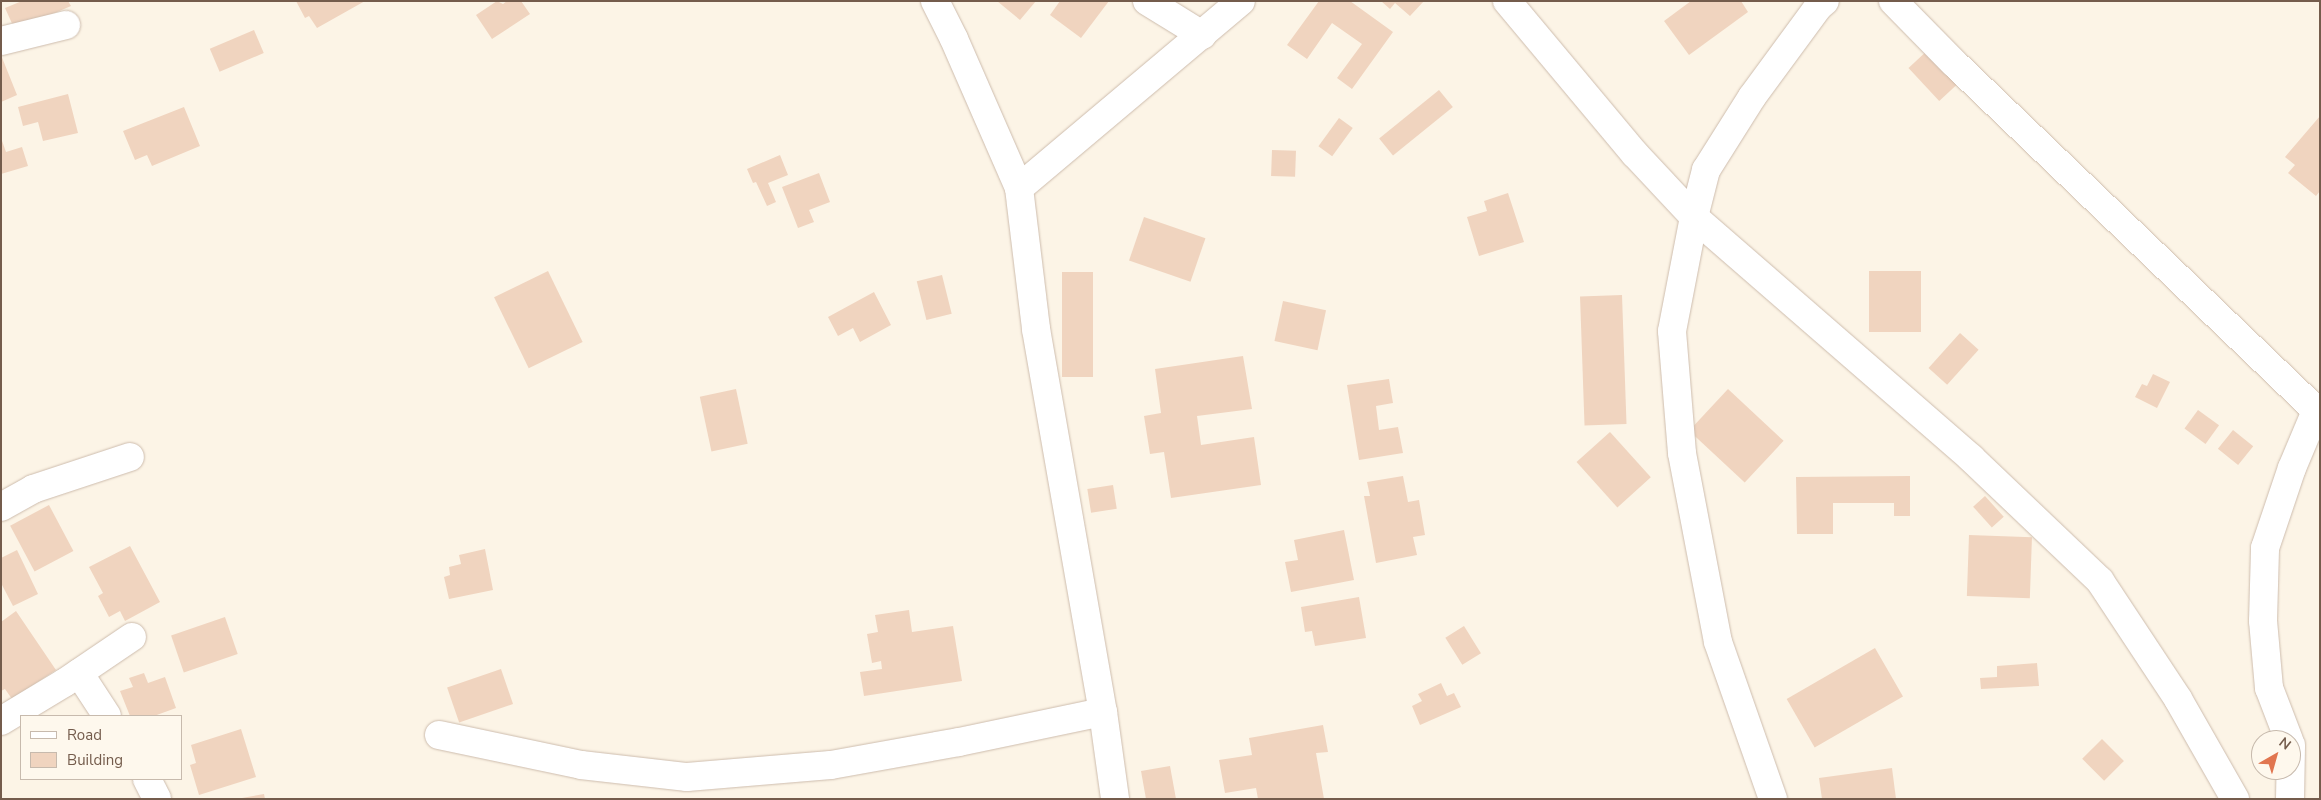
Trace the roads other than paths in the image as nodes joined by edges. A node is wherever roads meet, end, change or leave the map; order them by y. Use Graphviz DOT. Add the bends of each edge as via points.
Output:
graph roads {
  1 [pos="935,1"];
  2 [pos="1147,1"];
  3 [pos="1241,1"];
  4 [pos="1507,1"];
  5 [pos="1825,1"];
  6 [pos="1893,1"];
  7 [pos="66,25"];
  8 [pos="1202,35"];
  9 [pos="1,41"];
  10 [pos="1019,188"];
  11 [pos="1694,217"];
  12 [pos="2318,412"];
  13 [pos="130,457"];
  14 [pos="1,507"];
  15 [pos="132,637"];
  16 [pos="79,674"];
  17 [pos="1103,712"];
  18 [pos="106,715"];
  19 [pos="1,722"];
  20 [pos="2285,730"];
  21 [pos="438,735"];
  22 [pos="147,780"];
  23 [pos="2292,780"];
  24 [pos="157,799"];
  25 [pos="1114,799"];
  26 [pos="1773,799"];
  27 [pos="2235,799"];
  28 [pos="2290,799"];
  1 -- 10 [label="street"];
  2 -- 8 [label="street"];
  3 -- 8 [label="street"];
  4 -- 11 [label="street" via="1635,154"];
  5 -- 11 [label="street" via="1752,97 1706,170"];
  6 -- 12 [label="street"];
  7 -- 9 [label="street"];
  8 -- 10 [label="street"];
  10 -- 17 [label="street" via="1036,329"];
  11 -- 26 [label="street" via="1672,331 1682,453 1718,642"];
  11 -- 27 [label="street" via="1971,458 2100,581 2178,699"];
  12 -- 20 [label="street" via="2292,468 2265,548 2263,621 2269,688"];
  13 -- 14 [label="street" via="33,489"];
  15 -- 16 [label="street"];
  16 -- 18 [label="street"];
  16 -- 19 [label="street"];
  17 -- 21 [label="street" via="831,764 687,777 581,764"];
  17 -- 25 [label="street"];
  22 -- 24 [label="street"];
  23 -- 28 [label="street"];
}
